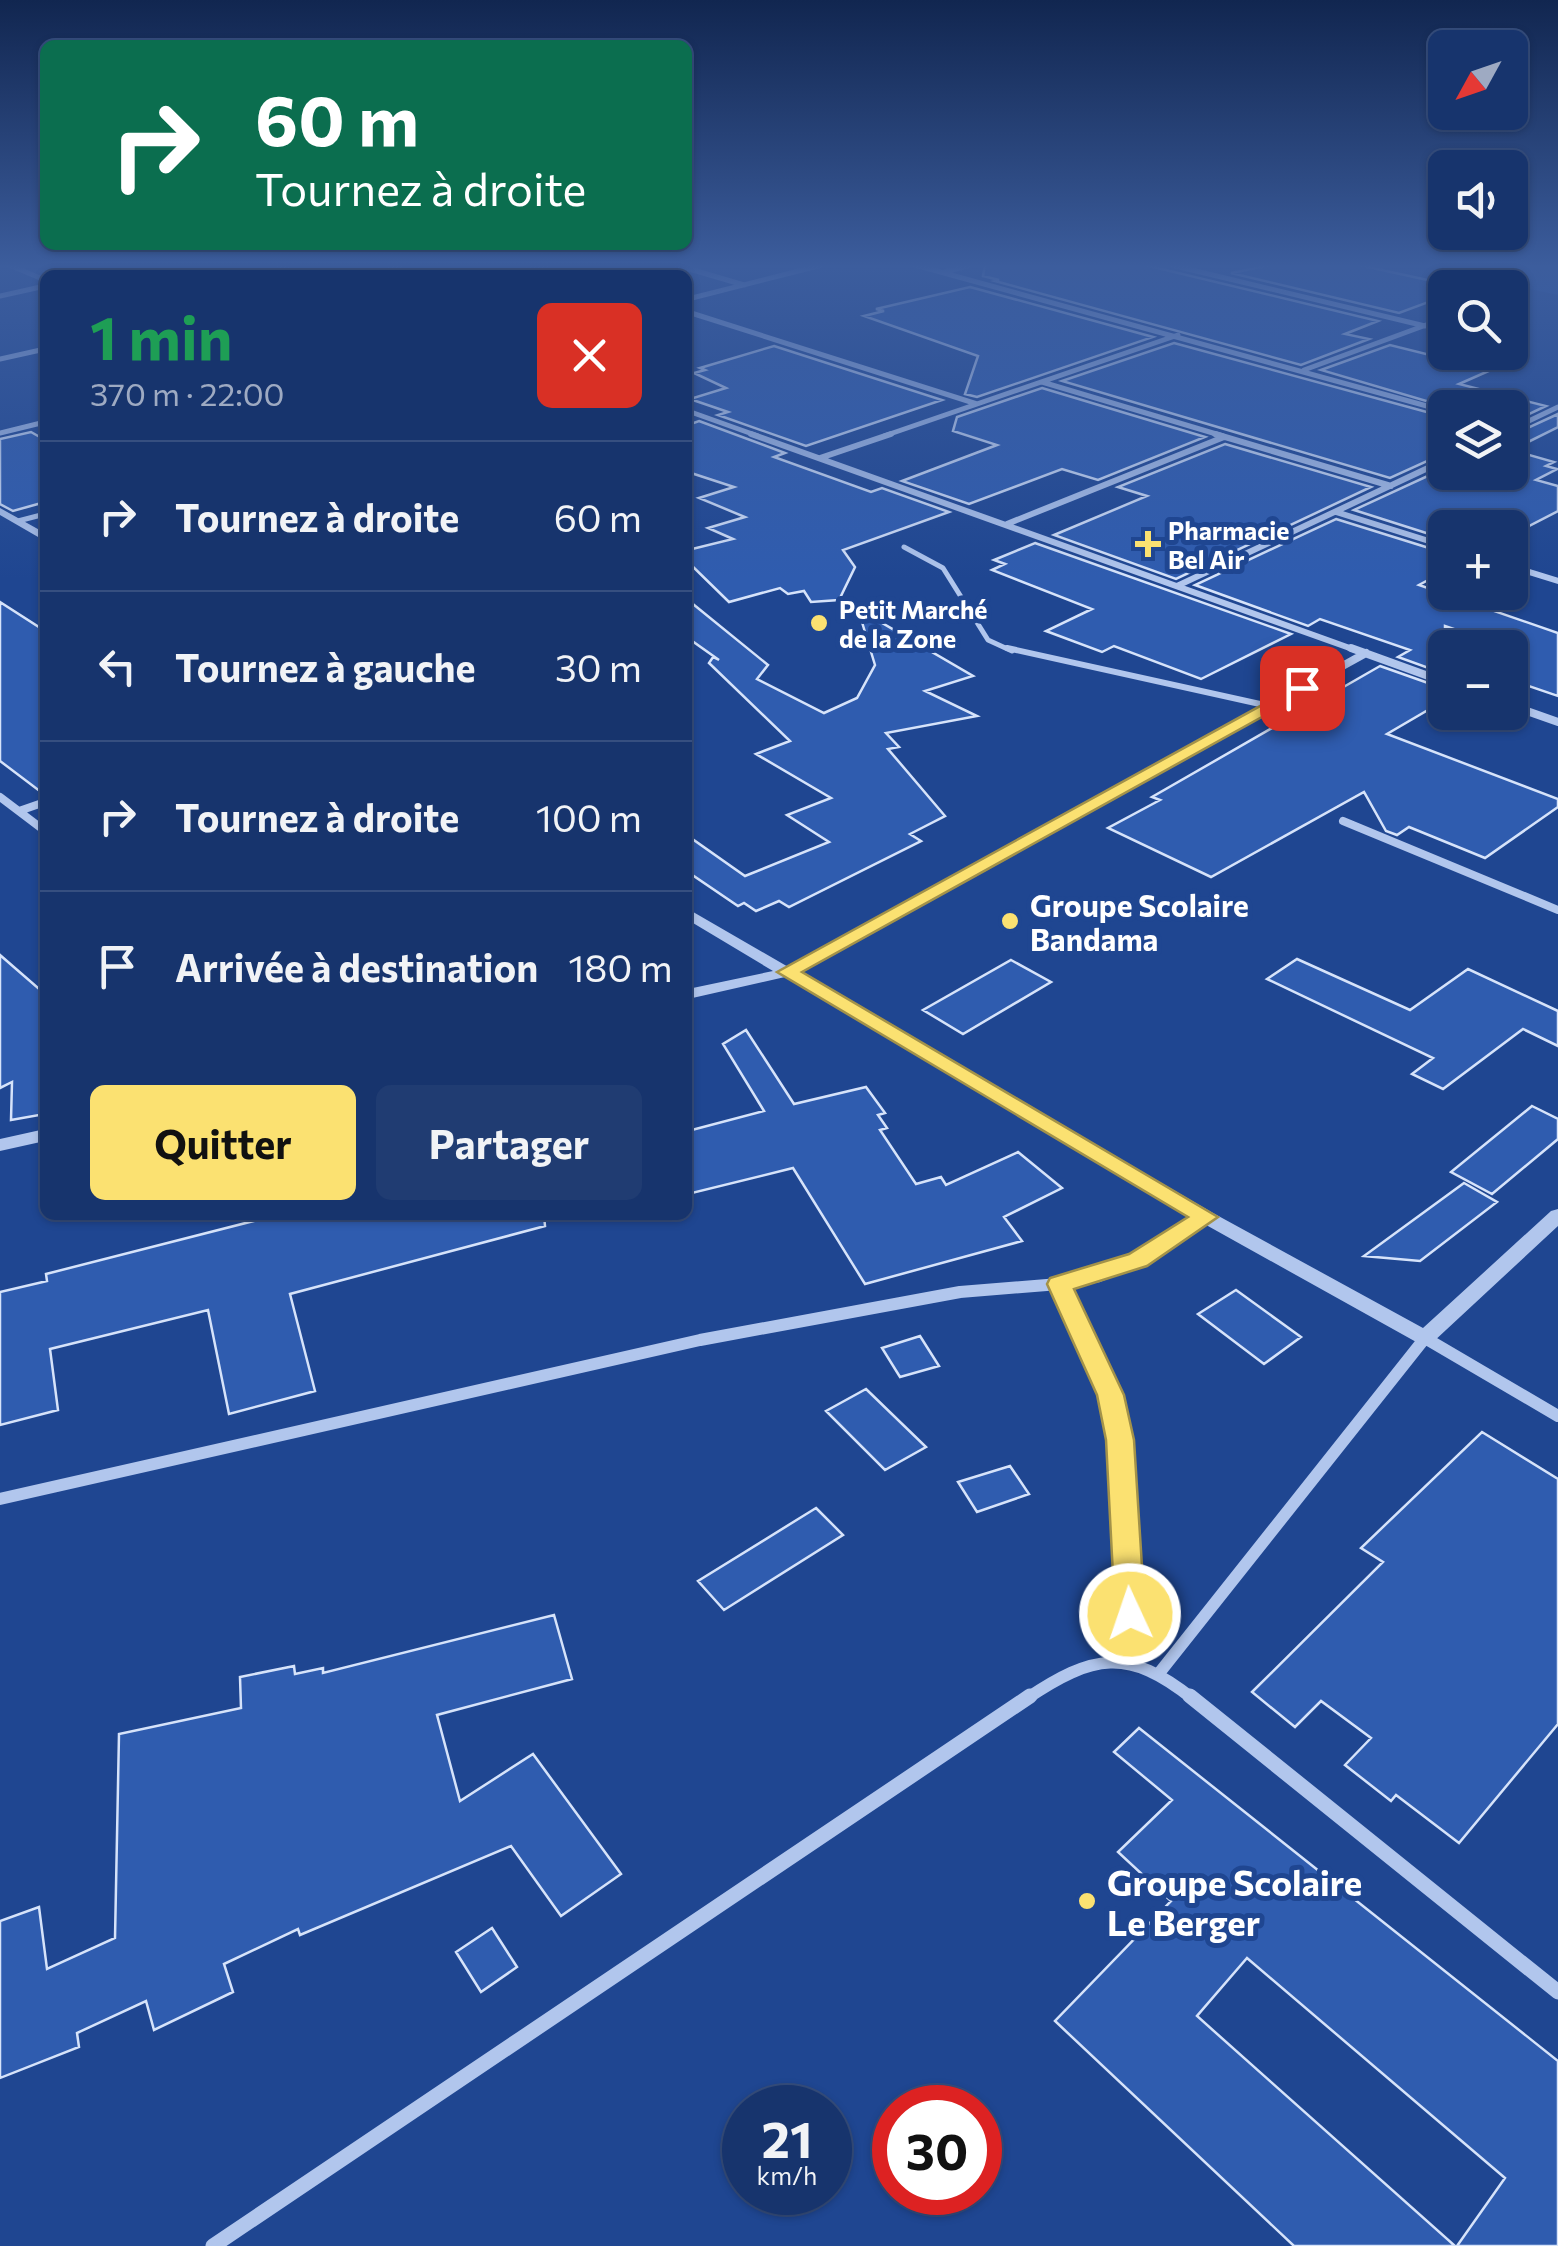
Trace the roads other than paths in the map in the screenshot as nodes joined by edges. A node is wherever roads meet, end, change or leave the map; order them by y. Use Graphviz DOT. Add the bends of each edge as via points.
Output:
graph roads {
  1 [pos="870,370"];
  2 [pos="1077,370"];
  3 [pos="1299,370"];
  4 [pos="1306,370"];
  5 [pos="1303,371"];
  6 [pos="1041,382"];
  7 [pos="977,404"];
  8 [pos="1428,406"];
  9 [pos="1558,407"];
  10 [pos="692,412"];
  11 [pos="1528,421"];
  12 [pos="40,423"];
  13 [pos="0,433"];
  14 [pos="1226,437"];
  15 [pos="819,458"];
  16 [pos="1428,468"];
  17 [pos="1391,486"];
  18 [pos="0,511"];
  19 [pos="1335,512"];
  20 [pos="40,515"];
  21 [pos="18,521"];
  22 [pos="1006,525"];
  23 [pos="40,535"];
  24 [pos="1428,541"];
  25 [pos="904,547"];
  26 [pos="1528,572"];
  27 [pos="1558,581"];
  28 [pos="1177,586"];
  29 [pos="1366,653"];
  30 [pos="1428,676"];
  31 [pos="1269,706"];
  32 [pos="1528,711"];
  33 [pos="1558,722"];
  34 [pos="0,796"];
  35 [pos="40,804"];
  36 [pos="19,811"];
  37 [pos="1344,822"];
  38 [pos="40,827"];
  39 [pos="1558,910"];
  40 [pos="692,916"];
  41 [pos="788,972"];
  42 [pos="692,993"];
  43 [pos="40,1136"];
  44 [pos="0,1145"];
  45 [pos="1558,1215"];
  46 [pos="1206,1217"];
  47 [pos="1059,1284"];
  48 [pos="1425,1338"];
  49 [pos="1558,1416"];
  50 [pos="0,1499"];
  51 [pos="1122,1658"];
  52 [pos="1160,1672"];
  53 [pos="1558,1992"];
  54 [pos="213,2246"];
  1 -- 7 [label="street"];
  2 -- 6 [label="street"];
  3 -- 5 [label="street"];
  4 -- 5 [label="street"];
  5 -- 8 [label="street"];
  6 -- 7 [label="street"];
  6 -- 14 [label="street"];
  7 -- 15 [label="street"];
  9 -- 11 [label="street"];
  10 -- 15 [label="street"];
  12 -- 13 [label="street"];
  14 -- 17 [label="street"];
  14 -- 22 [label="street"];
  15 -- 22 [label="street"];
  16 -- 17 [label="street"];
  17 -- 19 [label="street"];
  18 -- 21 [label="street"];
  19 -- 24 [label="street"];
  19 -- 28 [label="street"];
  20 -- 21 [label="lane"];
  21 -- 23 [label="street"];
  22 -- 28 [label="street"];
  25 -- 31 [label="lane" via="943,568 988,640 1013,651"];
  26 -- 27 [label="street"];
  28 -- 29 [label="street"];
  29 -- 30 [label="street"];
  29 -- 31 [label="street"];
  31 -- 41 [label="street"];
  32 -- 33 [label="street"];
  34 -- 36 [label="street"];
  35 -- 36 [label="street"];
  36 -- 38 [label="street"];
  37 -- 39 [label="street"];
  40 -- 41 [label="street"];
  41 -- 42 [label="street"];
  41 -- 46 [label="street"];
  43 -- 44 [label="street"];
  45 -- 48 [label="street"];
  46 -- 47 [label="street" via="1138,1260"];
  46 -- 48 [label="street"];
  47 -- 50 [label="street" via="960,1292 700,1340"];
  47 -- 51 [label="street" via="1111,1395 1120,1440 1130,1614"];
  48 -- 49 [label="street"];
  48 -- 52 [label="street"];
  51 -- 52 [label="street"];
  51 -- 54 [label="street" via="1062,1674"];
  52 -- 53 [label="street"];
}
